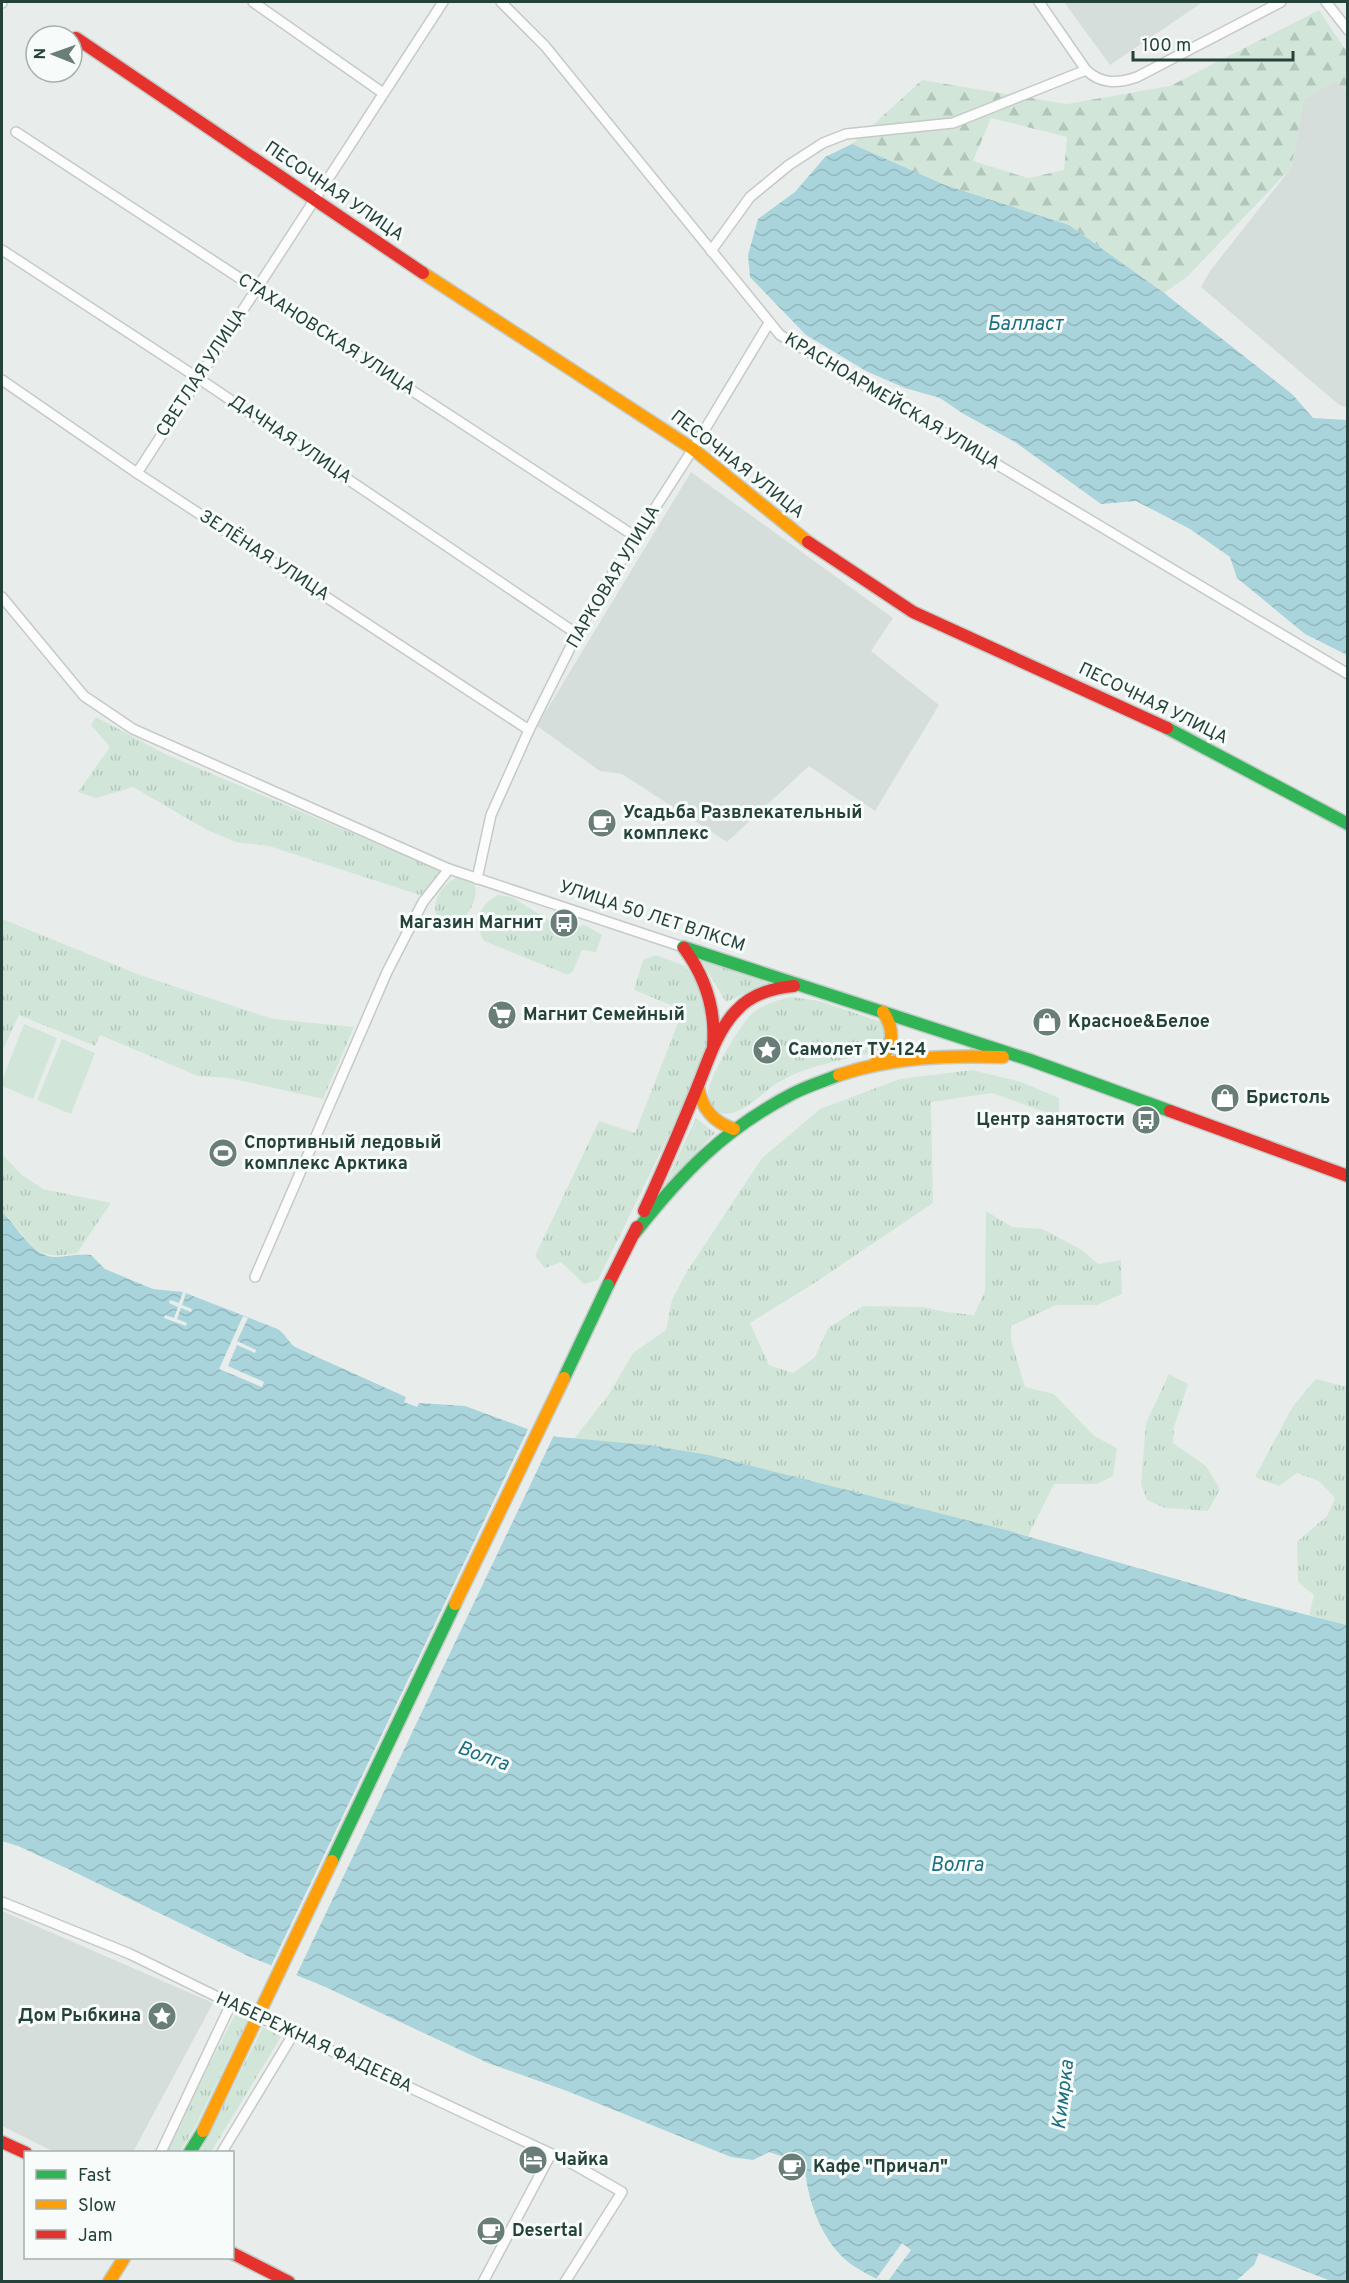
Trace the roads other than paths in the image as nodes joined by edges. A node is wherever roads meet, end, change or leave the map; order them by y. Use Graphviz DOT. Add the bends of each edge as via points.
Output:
graph roads {
  1 [pos="253,2"];
  2 [pos="443,2"];
  3 [pos="501,2"];
  4 [pos="1039,2"];
  5 [pos="1281,2"];
  6 [pos="1326,2"];
  7 [pos="1347,30"];
  8 [pos="84,43"];
  9 [pos="1086,70"];
  10 [pos="383,93"];
  11 [pos="16,132"];
  12 [pos="314,200"];
  13 [pos="2,250"];
  14 [pos="711,251"];
  15 [pos="256,289"];
  16 [pos="769,323"];
  17 [pos="198,378"];
  18 [pos="2,380"];
  19 [pos="693,449"];
  20 [pos="137,473"];
  21 [pos="636,537"];
  22 [pos="2,597"];
  23 [pos="577,634"];
  24 [pos="1347,674"];
  25 [pos="529,730"];
  26 [pos="1347,824"];
  27 [pos="449,869"];
  28 [pos="477,879"];
  29 [pos="683,947"];
  30 [pos="805,987"];
  31 [pos="883,1012"];
  32 [pos="712,1053"];
  33 [pos="1030,1060"];
  34 [pos="875,1063"];
  35 [pos="698,1087"];
  36 [pos="734,1129"];
  37 [pos="1347,1176"];
  38 [pos="634,1234"];
  39 [pos="255,1277"];
  40 [pos="2,1902"];
  41 [pos="231,2004"];
  42 [pos="294,2033"];
  43 [pos="2,2142"];
  44 [pos="161,2151"];
  45 [pos="191,2151"];
  46 [pos="223,2151"];
  47 [pos="24,2152"];
  48 [pos="551,2154"];
  49 [pos="234,2254"];
  50 [pos="123,2259"];
  51 [pos="109,2282"];
  52 [pos="289,2282"];
  53 [pos="483,2282"];
  54 [pos="565,2282"];
  1 -- 10 [label="street"];
  2 -- 10 [label="street, СВЕТЛАЯ УЛИЦА"];
  3 -- 14 [label="street, КРАСНОАРМЕЙСКАЯ УЛИЦА" via="545,46"];
  4 -- 9 [label="street"];
  5 -- 9 [label="street" via="1137,77 1102,81"];
  6 -- 7 [label="street"];
  8 -- 12 [label="main road, ПЕСОЧНАЯ УЛИЦА"];
  9 -- 14 [label="street" via="953,123 846,134 823,143 750,197"];
  10 -- 12 [label="street, СВЕТЛАЯ УЛИЦА"];
  11 -- 15 [label="street, СТАХАНОВСКАЯ УЛИЦА"];
  12 -- 15 [label="street, СВЕТЛАЯ УЛИЦА"];
  12 -- 19 [label="main road, ПЕСОЧНАЯ УЛИЦА"];
  13 -- 17 [label="street, ДАЧНАЯ УЛИЦА"];
  14 -- 16 [label="street, КРАСНОАРМЕЙСКАЯ УЛИЦА"];
  15 -- 17 [label="street, СВЕТЛАЯ УЛИЦА"];
  15 -- 21 [label="street, СТАХАНОВСКАЯ УЛИЦА"];
  16 -- 19 [label="street, ПАРКОВАЯ УЛИЦА"];
  16 -- 24 [label="street, КРАСНОАРМЕЙСКАЯ УЛИЦА" via="780,335"];
  17 -- 20 [label="street, СВЕТЛАЯ УЛИЦА"];
  17 -- 23 [label="street, ДАЧНАЯ УЛИЦА"];
  18 -- 20 [label="street, ЗЕЛЁНАЯ УЛИЦА"];
  19 -- 21 [label="street, ПАРКОВАЯ УЛИЦА"];
  19 -- 26 [label="main road, ПЕСОЧНАЯ УЛИЦА" via="799,536 912,612 1143,716"];
  20 -- 25 [label="street, ЗЕЛЁНАЯ УЛИЦА"];
  21 -- 23 [label="street, ПАРКОВАЯ УЛИЦА"];
  22 -- 27 [label="street, УЛИЦА 50 ЛЕТ ВЛКСМ" via="84,696 133,729"];
  23 -- 25 [label="street, ПАРКОВАЯ УЛИЦА"];
  25 -- 28 [label="street, ПАРКОВАЯ УЛИЦА" via="491,815"];
  27 -- 28 [label="street, УЛИЦА 50 ЛЕТ ВЛКСМ"];
  27 -- 39 [label="street" via="423,902 387,972"];
  28 -- 29 [label="street, УЛИЦА 50 ЛЕТ ВЛКСМ"];
  29 -- 30 [label="main road, УЛИЦА 50 ЛЕТ ВЛКСМ"];
  29 -- 32 [label="main road" via="703,976 712,1000"];
  30 -- 31 [label="main road, УЛИЦА 50 ЛЕТ ВЛКСМ"];
  30 -- 32 [label="main road" via="778,987 749,1000 729,1020"];
  31 -- 33 [label="main road, УЛИЦА 50 ЛЕТ ВЛКСМ"];
  31 -- 34 [label="main road" via="891,1025 892,1040 886,1054"];
  32 -- 35 [label="main road"];
  33 -- 34 [label="main road" via="952,1055"];
  33 -- 37 [label="main road, УЛИЦА 50 ЛЕТ ВЛКСМ"];
  34 -- 36 [label="main road" via="812,1085"];
  35 -- 36 [label="main road" via="700,1100 709,1114 718,1123"];
  35 -- 38 [label="main road"];
  36 -- 38 [label="main road" via="680,1177"];
  38 -- 45 [label="main road, bridge"];
  40 -- 41 [label="street, НАБЕРЕЖНАЯ ФАДЕЕВА" via="130,1954"];
  41 -- 42 [label="street, НАБЕРЕЖНАЯ ФАДЕЕВА"];
  41 -- 44 [label="street"];
  42 -- 46 [label="street"];
  42 -- 48 [label="street, НАБЕРЕЖНАЯ ФАДЕЕВА"];
  43 -- 47 [label="main road"];
  48 -- 53 [label="street"];
  48 -- 54 [label="street, НАБЕРЕЖНАЯ ФАДЕЕВА" via="622,2192"];
  49 -- 52 [label="main road"];
  50 -- 51 [label="main road"];
}
